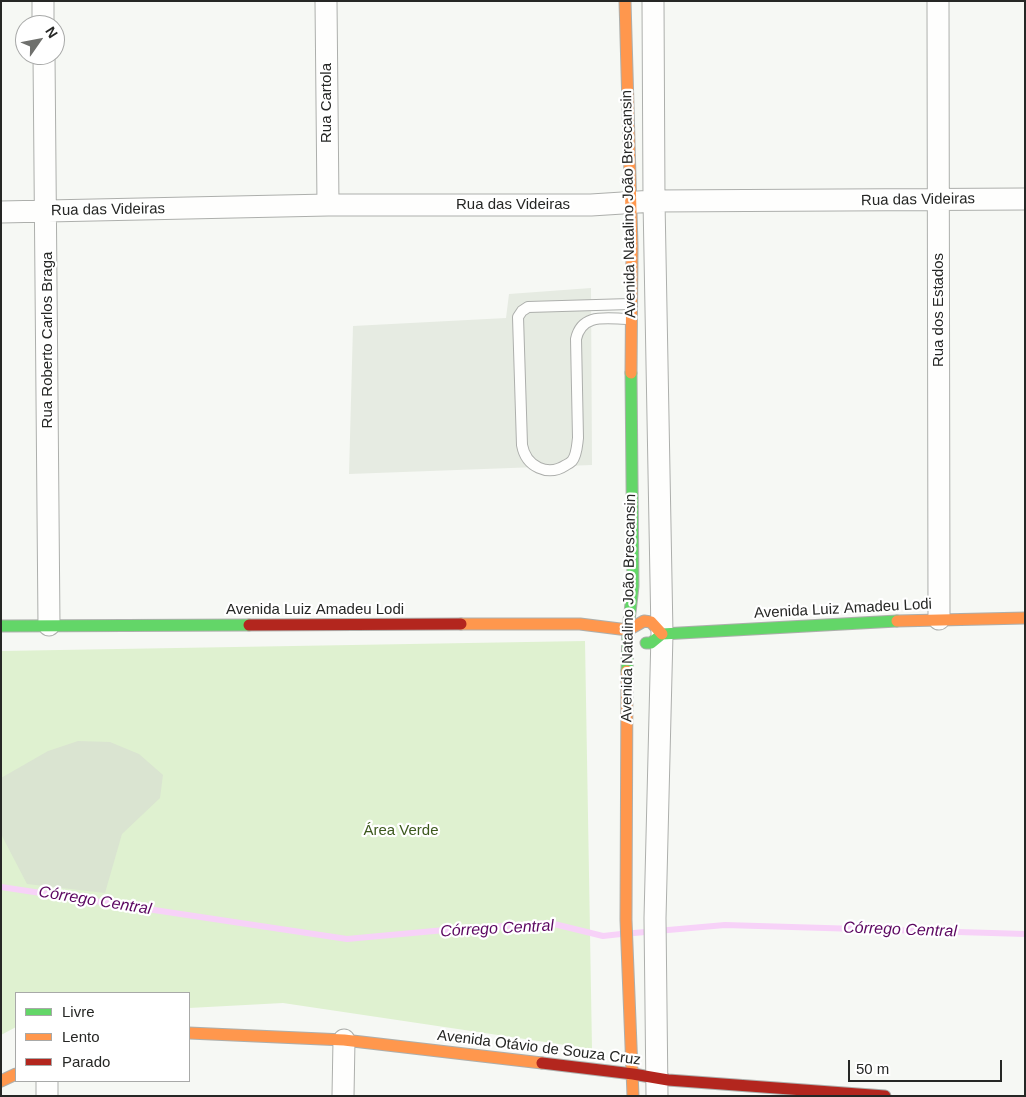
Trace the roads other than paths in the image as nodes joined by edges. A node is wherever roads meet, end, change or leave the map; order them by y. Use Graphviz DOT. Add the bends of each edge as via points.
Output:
graph roads {
  1 [pos="43,1"];
  2 [pos="326,1"];
  3 [pos="625,1"];
  4 [pos="653,1"];
  5 [pos="938,1"];
  6 [pos="44,15"];
  7 [pos="44,65"];
  8 [pos="1025,199"];
  9 [pos="938,200"];
  10 [pos="654,201"];
  11 [pos="630,204"];
  12 [pos="328,206"];
  13 [pos="47,211"];
  14 [pos="1,212"];
  15 [pos="631,304"];
  16 [pos="631,319"];
  17 [pos="1025,618"];
  18 [pos="939,619"];
  19 [pos="49,625"];
  20 [pos="1,626"];
  21 [pos="628,630"];
  22 [pos="662,634"];
  23 [pos="190,1033"];
  24 [pos="344,1040"];
  25 [pos="15,1074"];
  26 [pos="633,1074"];
  27 [pos="1,1081"];
  28 [pos="47,1082"];
  29 [pos="657,1087"];
  30 [pos="47,1096"];
  31 [pos="343,1096"];
  32 [pos="633,1096"];
  33 [pos="885,1096"];
  1 -- 6 [label="street"];
  2 -- 12 [label="street, Rua Cartola"];
  3 -- 11 [label="street, Avenida Natalino João Brescansin"];
  4 -- 10 [label="street, Avenida Natalino João Brescansin"];
  5 -- 9 [label="street, Rua dos Estados"];
  7 -- 13 [label="street, Rua Roberto Carlos Braga"];
  8 -- 9 [label="street, Rua das Videiras"];
  9 -- 10 [label="street, Rua das Videiras"];
  9 -- 18 [label="street, Rua dos Estados"];
  10 -- 11 [label="street, Rua das Videiras"];
  10 -- 22 [label="street, Avenida Natalino João Brescansin"];
  11 -- 12 [label="street, Rua das Videiras"];
  11 -- 15 [label="street, Avenida Natalino João Brescansin"];
  12 -- 13 [label="street, Rua das Videiras"];
  13 -- 14 [label="street, Rua das Videiras"];
  13 -- 19 [label="street, Rua Roberto Carlos Braga"];
  15 -- 16 [label="street, Avenida Natalino João Brescansin"];
  15 -- 16 [label="lane" via="528,307 518,317 522,446 526,458 542,470 559,470 572,461 576,453 578,331 586,321"];
  16 -- 21 [label="street, Avenida Natalino João Brescansin" via="633,586"];
  17 -- 18 [label="street, Avenida Luiz Amadeu Lodi"];
  18 -- 22 [label="street, Avenida Luiz Amadeu Lodi"];
  19 -- 20 [label="street, Avenida Luiz Amadeu Lodi"];
  19 -- 21 [label="street, Avenida Luiz Amadeu Lodi" via="580,624"];
  21 -- 22 [label="street, Avenida Luiz Amadeu Lodi" via="644,621 651,622"];
  21 -- 22 [label="street, Avenida Luiz Amadeu Lodi" via="643,643 651,643"];
  21 -- 26 [label="street, Avenida Natalino João Brescansin" via="626,920"];
  22 -- 29 [label="street, Avenida Natalino João Brescansin" via="655,918"];
  23 -- 24 [label="street, Avenida Otávio de Souza Cruz"];
  24 -- 26 [label="street, Avenida Otávio de Souza Cruz"];
  24 -- 31 [label="street"];
  25 -- 27 [label="street"];
  26 -- 29 [label="street, Avenida Otávio de Souza Cruz"];
  26 -- 32 [label="street, Avenida Natalino João Brescansin"];
  28 -- 30 [label="street"];
  29 -- 33 [label="street, Avenida Otávio de Souza Cruz" via="668,1080"];
}
